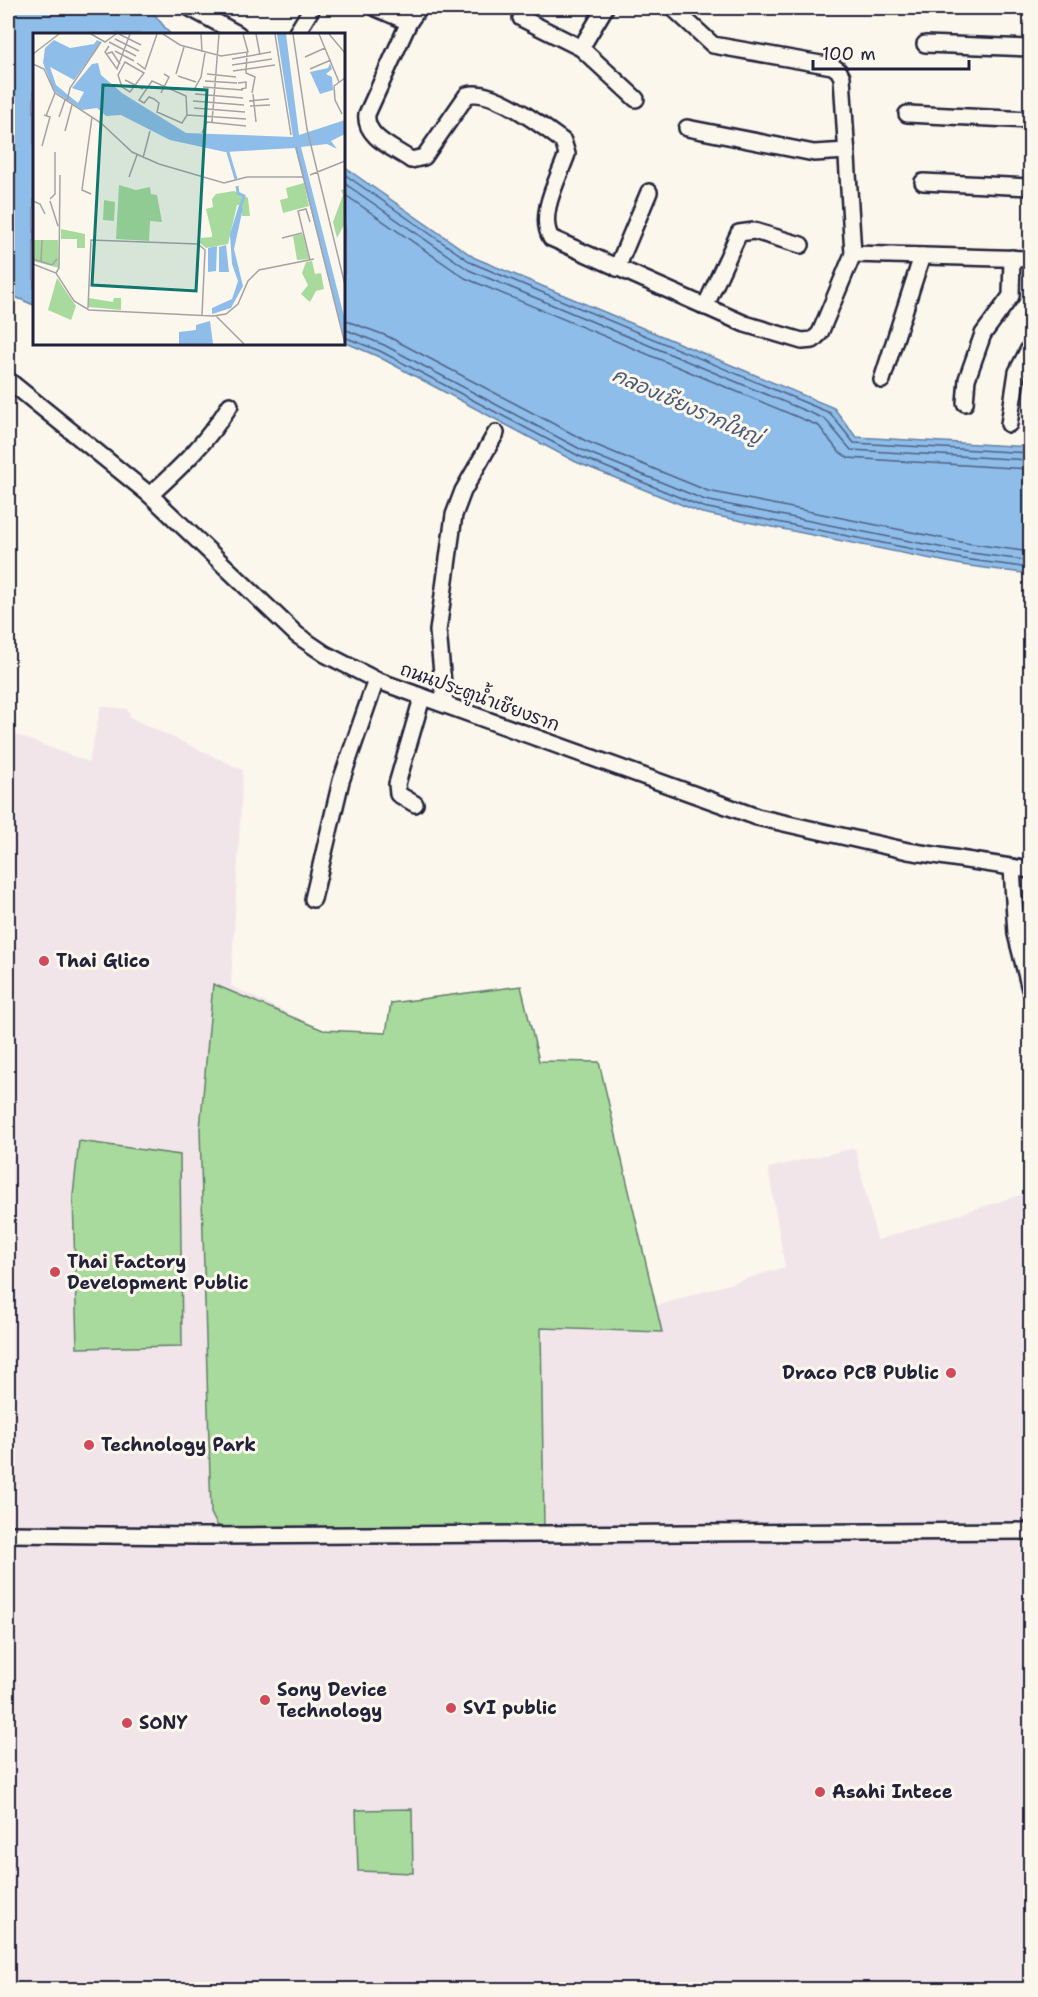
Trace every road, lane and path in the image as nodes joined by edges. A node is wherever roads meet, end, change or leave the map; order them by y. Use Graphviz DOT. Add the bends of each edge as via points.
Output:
graph roads {
  1 [pos="190,8"];
  2 [pos="312,8"];
  3 [pos="419,8"];
  4 [pos="605,8"];
  5 [pos="673,8"];
  6 [pos="381,10"];
  7 [pos="521,18"];
  8 [pos="409,22"];
  9 [pos="236,33"];
  10 [pos="297,33"];
  11 [pos="584,42"];
  12 [pos="925,44"];
  13 [pos="1030,48"];
  14 [pos="636,99"];
  15 [pos="907,114"];
  16 [pos="1030,120"];
  17 [pos="687,128"];
  18 [pos="847,151"];
  19 [pos="923,182"];
  20 [pos="1030,187"];
  21 [pos="649,192"];
  22 [pos="801,245"];
  23 [pos="853,254"];
  24 [pos="917,256"];
  25 [pos="1012,258"];
  26 [pos="1030,259"];
  27 [pos="617,268"];
  28 [pos="705,307"];
  29 [pos="1030,347"];
  30 [pos="8,380"];
  31 [pos="882,380"];
  32 [pos="965,403"];
  33 [pos="230,405"];
  34 [pos="1009,424"];
  35 [pos="496,433"];
  36 [pos="150,495"];
  37 [pos="376,680"];
  38 [pos="422,698"];
  39 [pos="445,704"];
  40 [pos="415,804"];
  41 [pos="1012,867"];
  42 [pos="1030,870"];
  43 [pos="313,899"];
  44 [pos="1030,989"];
  45 [pos="1030,1531"];
  46 [pos="8,1534"];
  1 -- 9 [label="street"];
  2 -- 10 [label="street"];
  3 -- 8 [label="street"];
  4 -- 11 [label="street"];
  5 -- 18 [label="street" via="713,45 838,70 842,77"];
  6 -- 8 [label="street"];
  7 -- 11 [label="street"];
  8 -- 27 [label="street" via="367,114 369,131 411,160 424,157 466,95 480,94 518,110 566,147 546,217 551,238"];
  11 -- 14 [label="street"];
  12 -- 13 [label="street"];
  15 -- 16 [label="street"];
  17 -- 18 [label="street" via="814,153"];
  18 -- 23 [label="street"];
  19 -- 20 [label="street"];
  21 -- 27 [label="street"];
  22 -- 28 [label="street" via="754,231 739,233"];
  23 -- 24 [label="street"];
  23 -- 28 [label="street" via="820,333 813,340 802,341 745,324"];
  24 -- 25 [label="street"];
  24 -- 31 [label="street"];
  25 -- 26 [label="street"];
  25 -- 32 [label="street" via="1011,296 983,334 967,379"];
  27 -- 28 [label="street"];
  29 -- 34 [label="street" via="1017,372"];
  30 -- 36 [label="street, ถนนประตูน้ำเชียงราก"];
  33 -- 36 [label="street" via="193,455"];
  35 -- 39 [label="street" via="454,515 438,631"];
  36 -- 37 [label="street, ถนนประตูน้ำเชียงราก" via="297,635"];
  37 -- 38 [label="street, ถนนประตูน้ำเชียงราก"];
  37 -- 43 [label="street" via="341,781"];
  38 -- 39 [label="street, ถนนประตูน้ำเชียงราก"];
  38 -- 40 [label="street" via="397,783 398,794"];
  39 -- 41 [label="street, ถนนประตูน้ำเชียงราก" via="757,817 908,851"];
  41 -- 42 [label="street, ถนนประตูน้ำเชียงราก"];
  41 -- 44 [label="street" via="1016,934"];
  45 -- 46 [label="street"];
}
